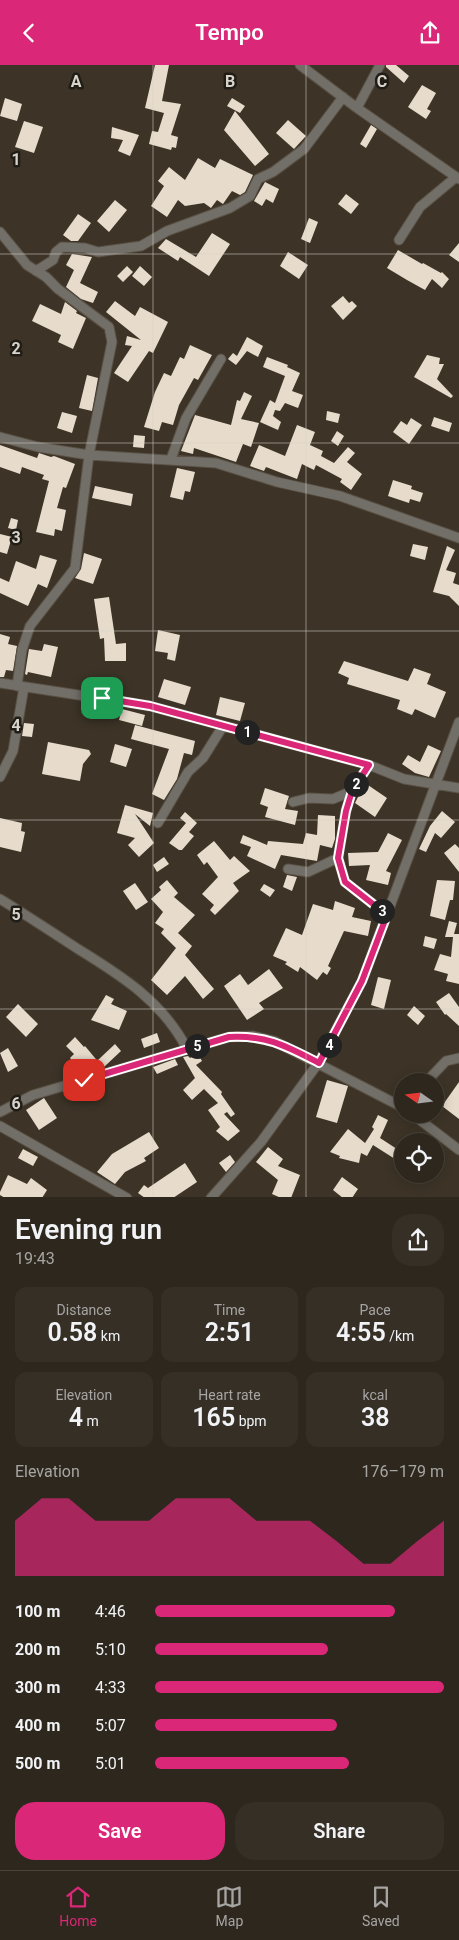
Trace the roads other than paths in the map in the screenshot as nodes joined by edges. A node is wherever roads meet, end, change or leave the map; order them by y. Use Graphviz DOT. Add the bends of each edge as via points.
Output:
graph roads {
  1 [pos="300,65"];
  2 [pos="380,65"];
  3 [pos="342,97"];
  4 [pos="357,108"];
  5 [pos="458,178"];
  6 [pos="0,232"];
  7 [pos="399,240"];
  8 [pos="36,271"];
  9 [pos="221,359"];
  10 [pos="0,437"];
  11 [pos="89,455"];
  12 [pos="172,459"];
  13 [pos="459,538"];
  14 [pos="0,683"];
  15 [pos="20,686"];
  16 [pos="459,722"];
  17 [pos="223,726"];
  18 [pos="369,765"];
  19 [pos="0,777"];
  20 [pos="436,783"];
  21 [pos="459,788"];
  22 [pos="352,791"];
  23 [pos="333,799"];
  24 [pos="293,802"];
  25 [pos="346,811"];
  26 [pos="158,823"];
  27 [pos="338,858"];
  28 [pos="288,869"];
  29 [pos="0,899"];
  30 [pos="387,915"];
  31 [pos="187,1049"];
  32 [pos="459,1058"];
  33 [pos="319,1063"];
  34 [pos="435,1073"];
  35 [pos="394,1103"];
  36 [pos="0,1112"];
  37 [pos="424,1123"];
  38 [pos="0,1126"];
  39 [pos="459,1150"];
  40 [pos="127,1197"];
  41 [pos="211,1197"];
  1 -- 3 [label="street"];
  2 -- 4 [label="street"];
  3 -- 4 [label="street"];
  3 -- 8 [label="street" via="304,149 258,179 250,196 230,208 167,231 141,246 98,252 62,247 53,260"];
  4 -- 5 [label="street"];
  5 -- 7 [label="street" via="420,207"];
  6 -- 8 [label="street" via="27,265"];
  8 -- 11 [label="street" via="109,327 112,342"];
  9 -- 12 [label="street" via="186,418"];
  10 -- 11 [label="street"];
  11 -- 12 [label="street"];
  11 -- 15 [label="street" via="75,567 30,626 22,650"];
  12 -- 13 [label="street" via="216,463 340,496"];
  14 -- 15 [label="street"];
  15 -- 17 [label="street" via="150,706"];
  15 -- 19 [label="street" via="13,751"];
  16 -- 20 [label="street"];
  17 -- 18 [label="street"];
  17 -- 26 [label="street" via="203,758 188,772"];
  18 -- 20 [label="street" via="404,779"];
  18 -- 22 [label="street"];
  20 -- 21 [label="street"];
  20 -- 30 [label="street"];
  22 -- 23 [label="street"];
  22 -- 25 [label="street"];
  23 -- 24 [label="street" via="309,797"];
  23 -- 25 [label="street"];
  25 -- 27 [label="street"];
  27 -- 28 [label="street" via="308,873"];
  27 -- 30 [label="street" via="345,882"];
  29 -- 31 [label="street" via="128,980 159,1007 177,1029"];
  30 -- 33 [label="street" via="362,981"];
  31 -- 33 [label="street" via="229,1037 253,1036 274,1041"];
  31 -- 36 [label="street" via="33,1095"];
  32 -- 34 [label="street" via="446,1061"];
  33 -- 35 [label="street"];
  33 -- 41 [label="street" via="261,1142"];
  37 -- 39 [label="street"];
  38 -- 40 [label="street"];
}
